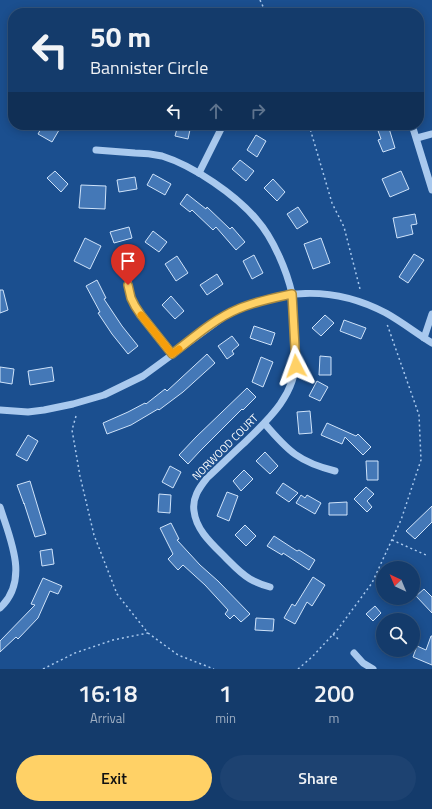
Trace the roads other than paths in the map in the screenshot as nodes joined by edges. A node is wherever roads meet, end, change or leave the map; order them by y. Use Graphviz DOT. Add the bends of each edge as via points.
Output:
graph roads {
  1 [pos="220,130"];
  2 [pos="414,130"];
  3 [pos="432,134"];
  4 [pos="417,138"];
  5 [pos="96,150"];
  6 [pos="199,173"];
  7 [pos="432,190"];
  8 [pos="128,275"];
  9 [pos="292,294"];
  10 [pos="432,314"];
  11 [pos="424,338"];
  12 [pos="432,343"];
  13 [pos="172,354"];
  14 [pos="0,410"];
  15 [pos="265,424"];
  16 [pos="335,471"];
  17 [pos="0,507"];
  18 [pos="270,587"];
  19 [pos="0,608"];
  20 [pos="354,652"];
  21 [pos="373,669"];
  1 -- 6 [label="street"];
  2 -- 4 [label="street"];
  3 -- 4 [label="street"];
  4 -- 7 [label="street"];
  5 -- 6 [label="street, NORWOOD COURT" via="162,156"];
  6 -- 9 [label="street, NORWOOD COURT" via="246,208 258,221 280,256"];
  8 -- 13 [label="street" via="128,285 135,306"];
  9 -- 11 [label="street" via="333,294 357,301 387,314"];
  9 -- 13 [label="street" via="237,309"];
  9 -- 15 [label="street, NORWOOD COURT" via="296,358 293,381"];
  10 -- 11 [label="street"];
  11 -- 12 [label="street"];
  13 -- 14 [label="street" via="143,376 92,399 28,412"];
  15 -- 16 [label="street" via="295,455 311,464"];
  15 -- 18 [label="street, NORWOOD COURT" via="203,483 196,495 194,510 199,528 219,551 239,571 257,583"];
  17 -- 19 [label="street" via="16,558 16,567 12,592"];
  20 -- 21 [label="street" via="363,663"];
}
